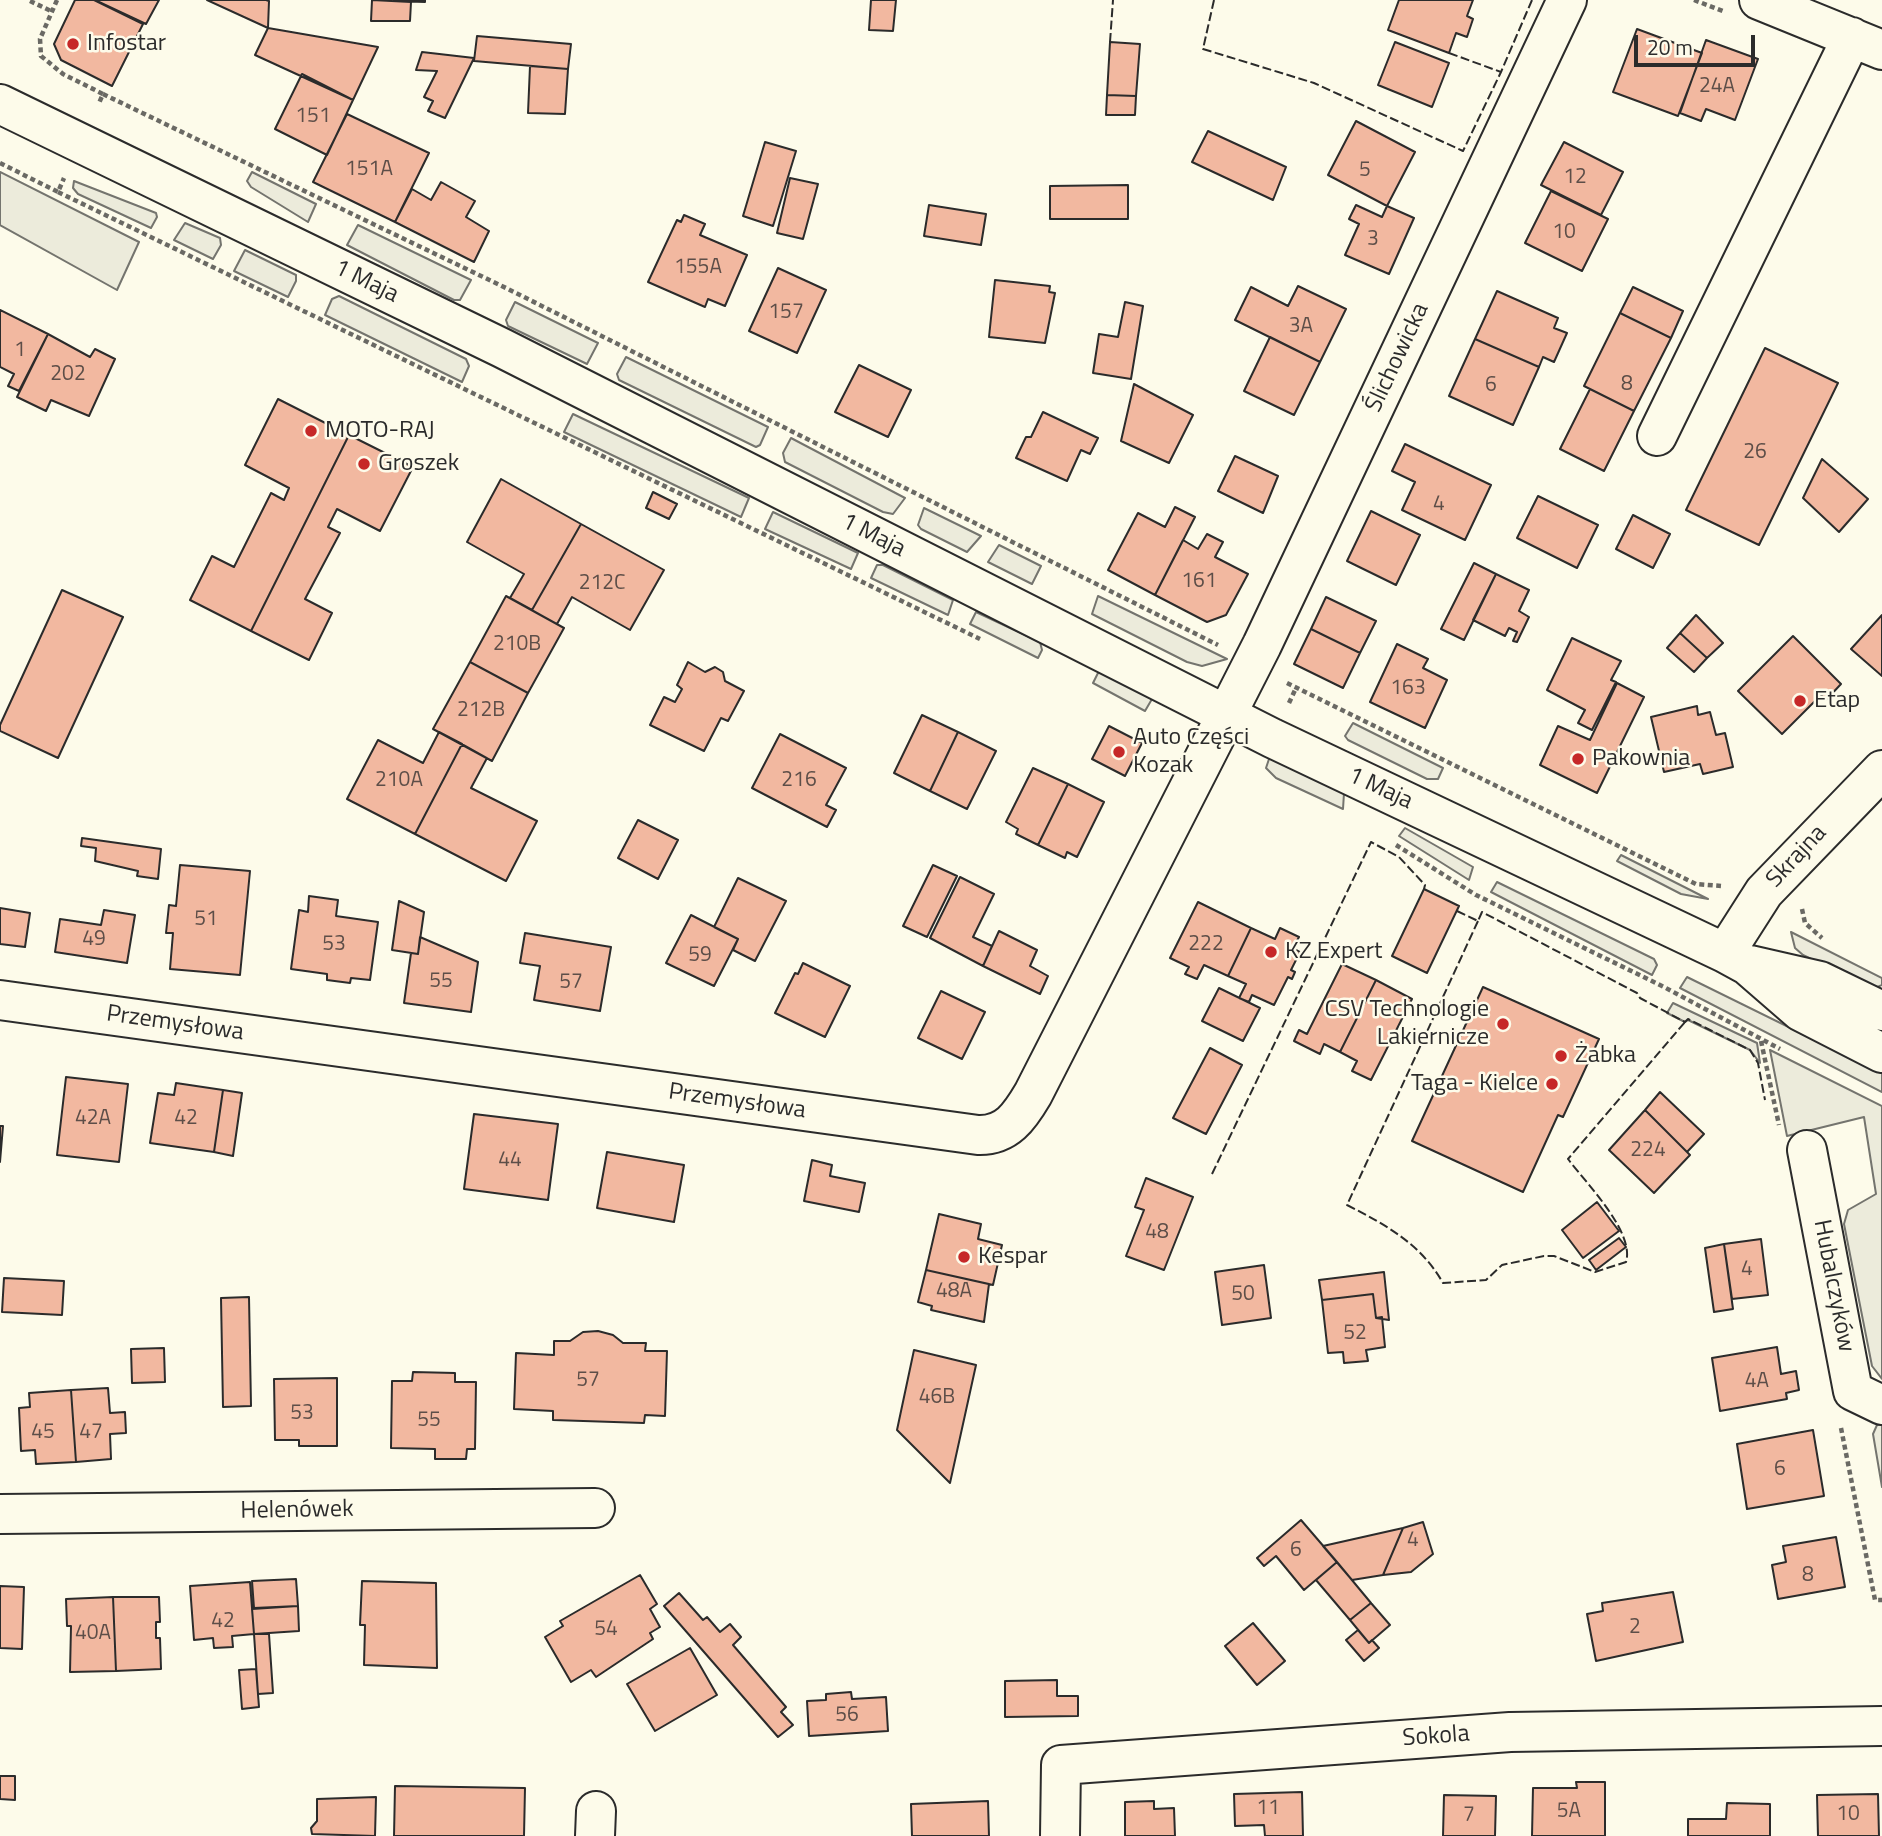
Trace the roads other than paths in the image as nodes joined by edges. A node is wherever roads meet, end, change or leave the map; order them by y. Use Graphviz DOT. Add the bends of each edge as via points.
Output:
graph roads {
  1 [pos="1567,0"];
  2 [pos="1759,0"];
  3 [pos="1867,44"];
  4 [pos="0,104"];
  5 [pos="1657,436"];
  6 [pos="1226,714"];
  7 [pos="1882,770"];
  8 [pos="1736,959"];
  9 [pos="0,1000"];
  10 [pos="1882,1012"];
  11 [pos="1882,1053"];
  12 [pos="1807,1150"];
  13 [pos="1882,1405"];
  14 [pos="595,1508"];
  15 [pos="0,1514"];
  16 [pos="1882,1726"];
  17 [pos="1060,1836"];
  1 -- 6 [label="street, Ślichowicka"];
  2 -- 3 [label="street"];
  3 -- 5 [label="street"];
  4 -- 6 [label="street, 1 Maja" via="513,354"];
  6 -- 8 [label="street, 1 Maja"];
  6 -- 9 [label="street, Przemysłowa" via="1033,1094 1006,1129 989,1135"];
  7 -- 8 [label="street, Skrajna" via="1764,892"];
  8 -- 10 [label="street, 1 Maja" via="1820,981"];
  8 -- 11 [label="street, 1 Maja" via="1800,1012"];
  12 -- 13 [label="street, Hubalczyków" via="1853,1391"];
  14 -- 15 [label="street, Helenówek"];
  16 -- 17 [label="street, Sokola" via="1510,1732 1061,1765"];
}
